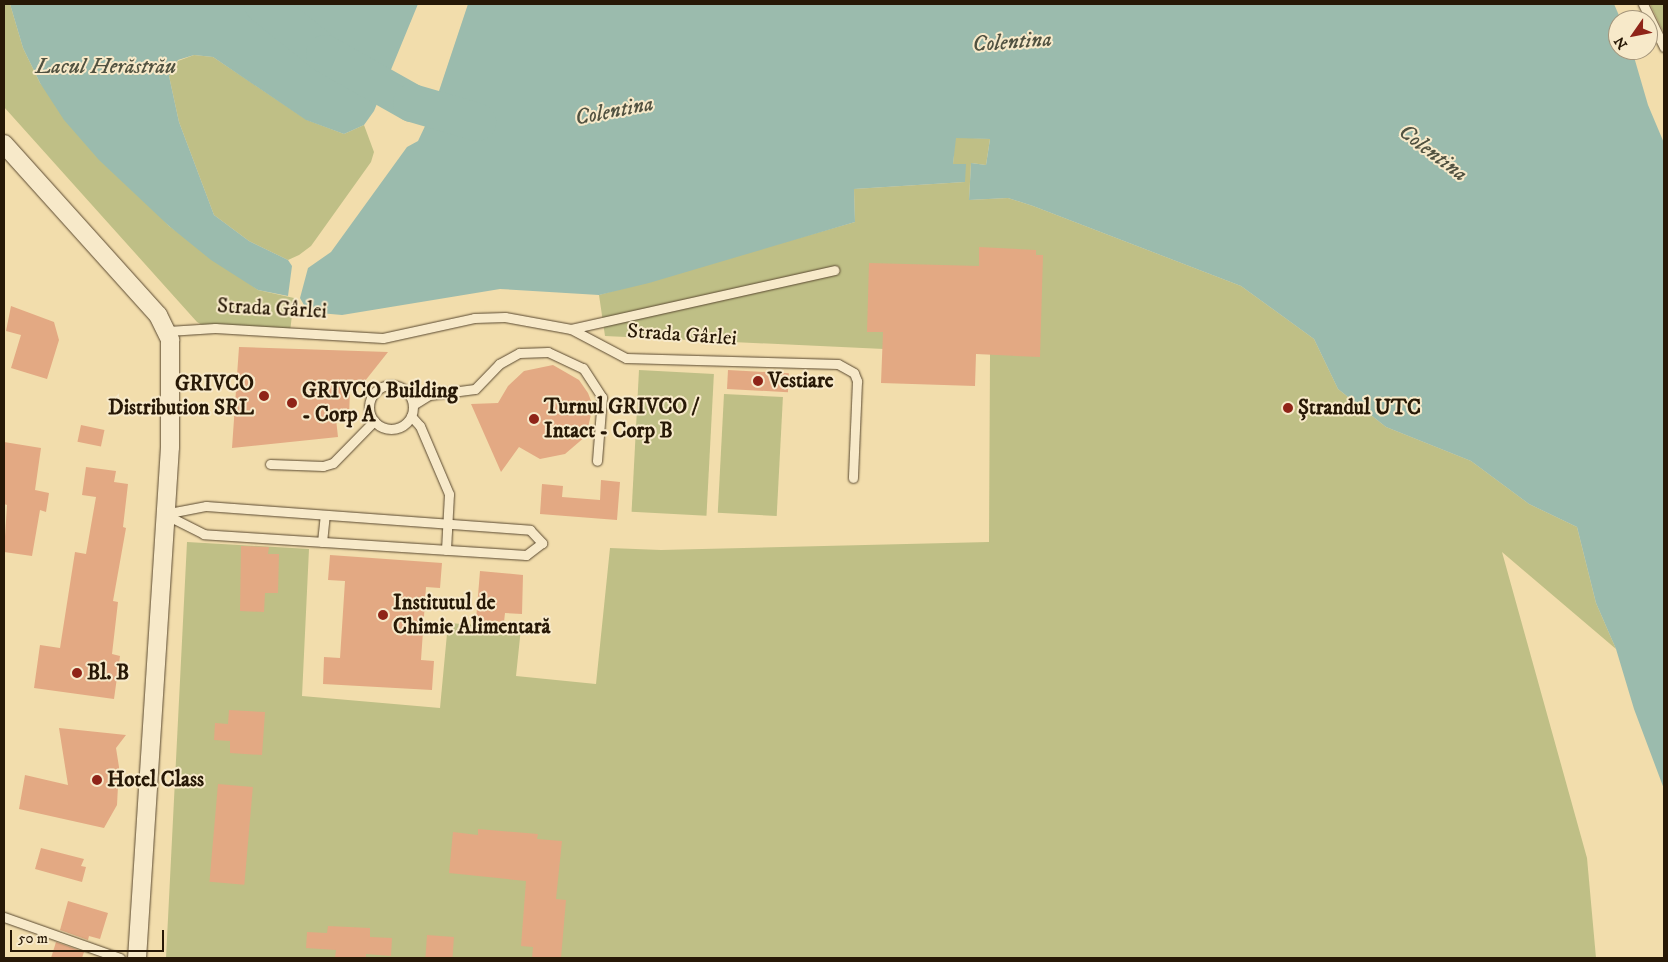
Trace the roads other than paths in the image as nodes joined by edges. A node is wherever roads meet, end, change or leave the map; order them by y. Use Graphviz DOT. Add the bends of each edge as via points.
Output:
graph roads {
  1 [pos="1643,4"];
  2 [pos="1664,47"];
  3 [pos="4,144"];
  4 [pos="834,270"];
  5 [pos="571,329"];
  6 [pos="168,331"];
  7 [pos="413,405"];
  8 [pos="411,416"];
  9 [pos="374,421"];
  10 [pos="597,461"];
  11 [pos="270,464"];
  12 [pos="853,478"];
  13 [pos="164,514"];
  14 [pos="325,515"];
  15 [pos="449,524"];
  16 [pos="322,542"];
  17 [pos="446,550"];
  18 [pos="4,917"];
  19 [pos="120,958"];
  20 [pos="137,958"];
  1 -- 2 [label="lane"];
  3 -- 6 [label="street" via="158,315"];
  4 -- 5 [label="lane"];
  5 -- 6 [label="lane, Strada Gârlei" via="505,317 474,318 383,338 215,328"];
  5 -- 12 [label="lane, Strada Gârlei" via="626,358 846,366 857,381"];
  6 -- 13 [label="street" via="172,348 170,447"];
  7 -- 8 [label="lane"];
  7 -- 9 [label="lane" via="402,388 382,387 370,402"];
  7 -- 10 [label="lane" via="428,395 476,389 499,364 519,353 548,352 583,368 602,397"];
  8 -- 9 [label="lane" via="394,429 386,429"];
  8 -- 15 [label="lane" via="420,426 449,494"];
  9 -- 11 [label="lane" via="333,463 323,466"];
  13 -- 14 [label="lane" via="206,506"];
  13 -- 16 [label="lane" via="204,534"];
  13 -- 20 [label="street"];
  14 -- 15 [label="lane"];
  14 -- 16 [label="lane"];
  15 -- 17 [label="lane"];
  15 -- 17 [label="lane" via="530,530 542,543 526,555"];
  16 -- 17 [label="lane"];
  18 -- 19 [label="lane"];
}
